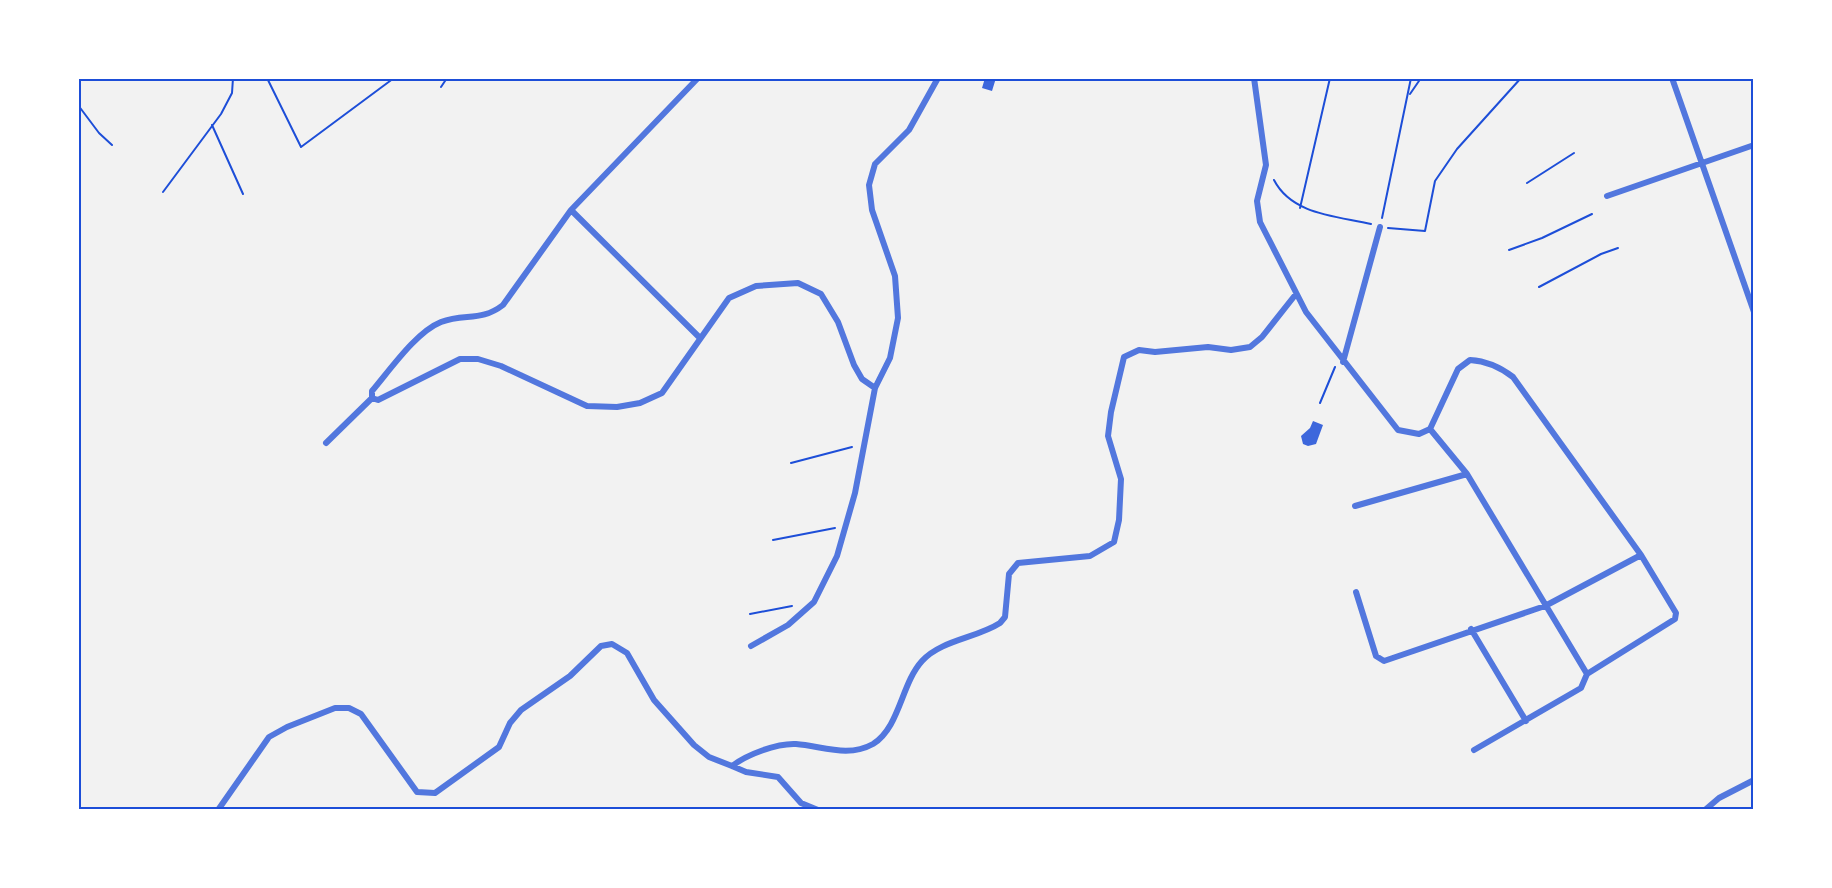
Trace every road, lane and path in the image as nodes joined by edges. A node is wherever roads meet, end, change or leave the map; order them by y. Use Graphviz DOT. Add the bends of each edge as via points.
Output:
graph roads {
  1 [pos="233,78"];
  2 [pos="267,78"];
  3 [pos="394,78"];
  4 [pos="447,78"];
  5 [pos="698,78"];
  6 [pos="938,78"];
  7 [pos="1254,78"];
  8 [pos="1330,78"];
  9 [pos="1411,78"];
  10 [pos="1421,78"];
  11 [pos="1521,78"];
  12 [pos="1672,78"];
  13 [pos="441,87"];
  14 [pos="1408,97"];
  15 [pos="78,105"];
  16 [pos="212,125"];
  17 [pos="112,145"];
  18 [pos="1754,145"];
  19 [pos="1574,153"];
  20 [pos="1266,165"];
  21 [pos="1701,165"];
  22 [pos="1527,183"];
  23 [pos="163,192"];
  24 [pos="243,194"];
  25 [pos="1607,196"];
  26 [pos="1300,208"];
  27 [pos="571,210"];
  28 [pos="1592,214"];
  29 [pos="1380,227"];
  30 [pos="1618,248"];
  31 [pos="1509,250"];
  32 [pos="1539,287"];
  33 [pos="1296,294"];
  34 [pos="1754,312"];
  35 [pos="700,338"];
  36 [pos="1341,359"];
  37 [pos="875,388"];
  38 [pos="372,398"];
  39 [pos="1320,404"];
  40 [pos="1430,429"];
  41 [pos="326,443"];
  42 [pos="863,445"];
  43 [pos="791,463"];
  44 [pos="1467,474"];
  45 [pos="1355,506"];
  46 [pos="845,526"];
  47 [pos="773,540"];
  48 [pos="1641,555"];
  49 [pos="1356,592"];
  50 [pos="793,606"];
  51 [pos="1545,606"];
  52 [pos="750,614"];
  53 [pos="1471,629"];
  54 [pos="751,646"];
  55 [pos="1587,674"];
  56 [pos="1526,721"];
  57 [pos="1474,750"];
  58 [pos="732,766"];
  59 [pos="1754,780"];
  60 [pos="218,810"];
  61 [pos="818,810"];
  62 [pos="1705,810"];
  1 -- 16 [label="path" via="232,93"];
  2 -- 3 [label="path" via="301,147"];
  4 -- 13 [label="path"];
  5 -- 27 [label="street"];
  6 -- 37 [label="street" via="909,129 875,164 869,185 872,210 896,276 898,318 890,358"];
  7 -- 20 [label="street"];
  8 -- 26 [label="path"];
  9 -- 14 [label="path"];
  10 -- 14 [label="path"];
  11 -- 29 [label="path" via="1457,149 1435,181 1425,231"];
  12 -- 21 [label="street"];
  14 -- 29 [label="path"];
  15 -- 17 [label="path"];
  16 -- 23 [label="path"];
  16 -- 24 [label="path"];
  18 -- 21 [label="street"];
  19 -- 22 [label="path"];
  20 -- 26 [label="path" via="1276,185"];
  20 -- 33 [label="street" via="1257,201 1260,222"];
  21 -- 25 [label="street"];
  21 -- 34 [label="street"];
  26 -- 29 [label="path"];
  27 -- 35 [label="street"];
  27 -- 38 [label="street" via="503,305 490,315 441,322 425,331 372,391"];
  28 -- 31 [label="path"];
  29 -- 36 [label="street"];
  30 -- 32 [label="path"];
  33 -- 36 [label="street"];
  33 -- 58 [label="street" via="1250,347 1139,351 1125,357 1108,436 1121,479 1114,542 1090,556 1018,563 1009,574 1005,617 920,663 880,738 861,748 834,751 793,744 741,759"];
  35 -- 37 [label="street" via="729,298 756,286 798,283 821,294 838,322 862,379"];
  35 -- 38 [label="street" via="662,393 640,403 587,406 501,366 469,359 460,359 378,400"];
  36 -- 39 [label="path"];
  36 -- 40 [label="street" via="1398,430 1419,434"];
  37 -- 42 [label="street"];
  38 -- 41 [label="street"];
  40 -- 44 [label="street"];
  40 -- 48 [label="street" via="1458,369 1470,360 1501,368 1513,377 1557,435"];
  42 -- 43 [label="path"];
  42 -- 46 [label="street"];
  44 -- 45 [label="street"];
  44 -- 51 [label="street"];
  46 -- 47 [label="path"];
  46 -- 54 [label="street" via="837,556 814,602 788,625"];
  48 -- 51 [label="street"];
  48 -- 55 [label="street" via="1676,616"];
  49 -- 53 [label="street" via="1379,660"];
  50 -- 52 [label="path"];
  51 -- 53 [label="street"];
  51 -- 55 [label="street"];
  53 -- 56 [label="street"];
  55 -- 56 [label="street" via="1581,688"];
  56 -- 57 [label="street"];
  58 -- 60 [label="street" via="709,757 694,745 654,700 627,653 606,644 521,710 496,750 435,793 417,792 361,714 350,708 335,708 269,737"];
  58 -- 61 [label="street" via="778,777 801,803"];
  59 -- 62 [label="street"];
}
